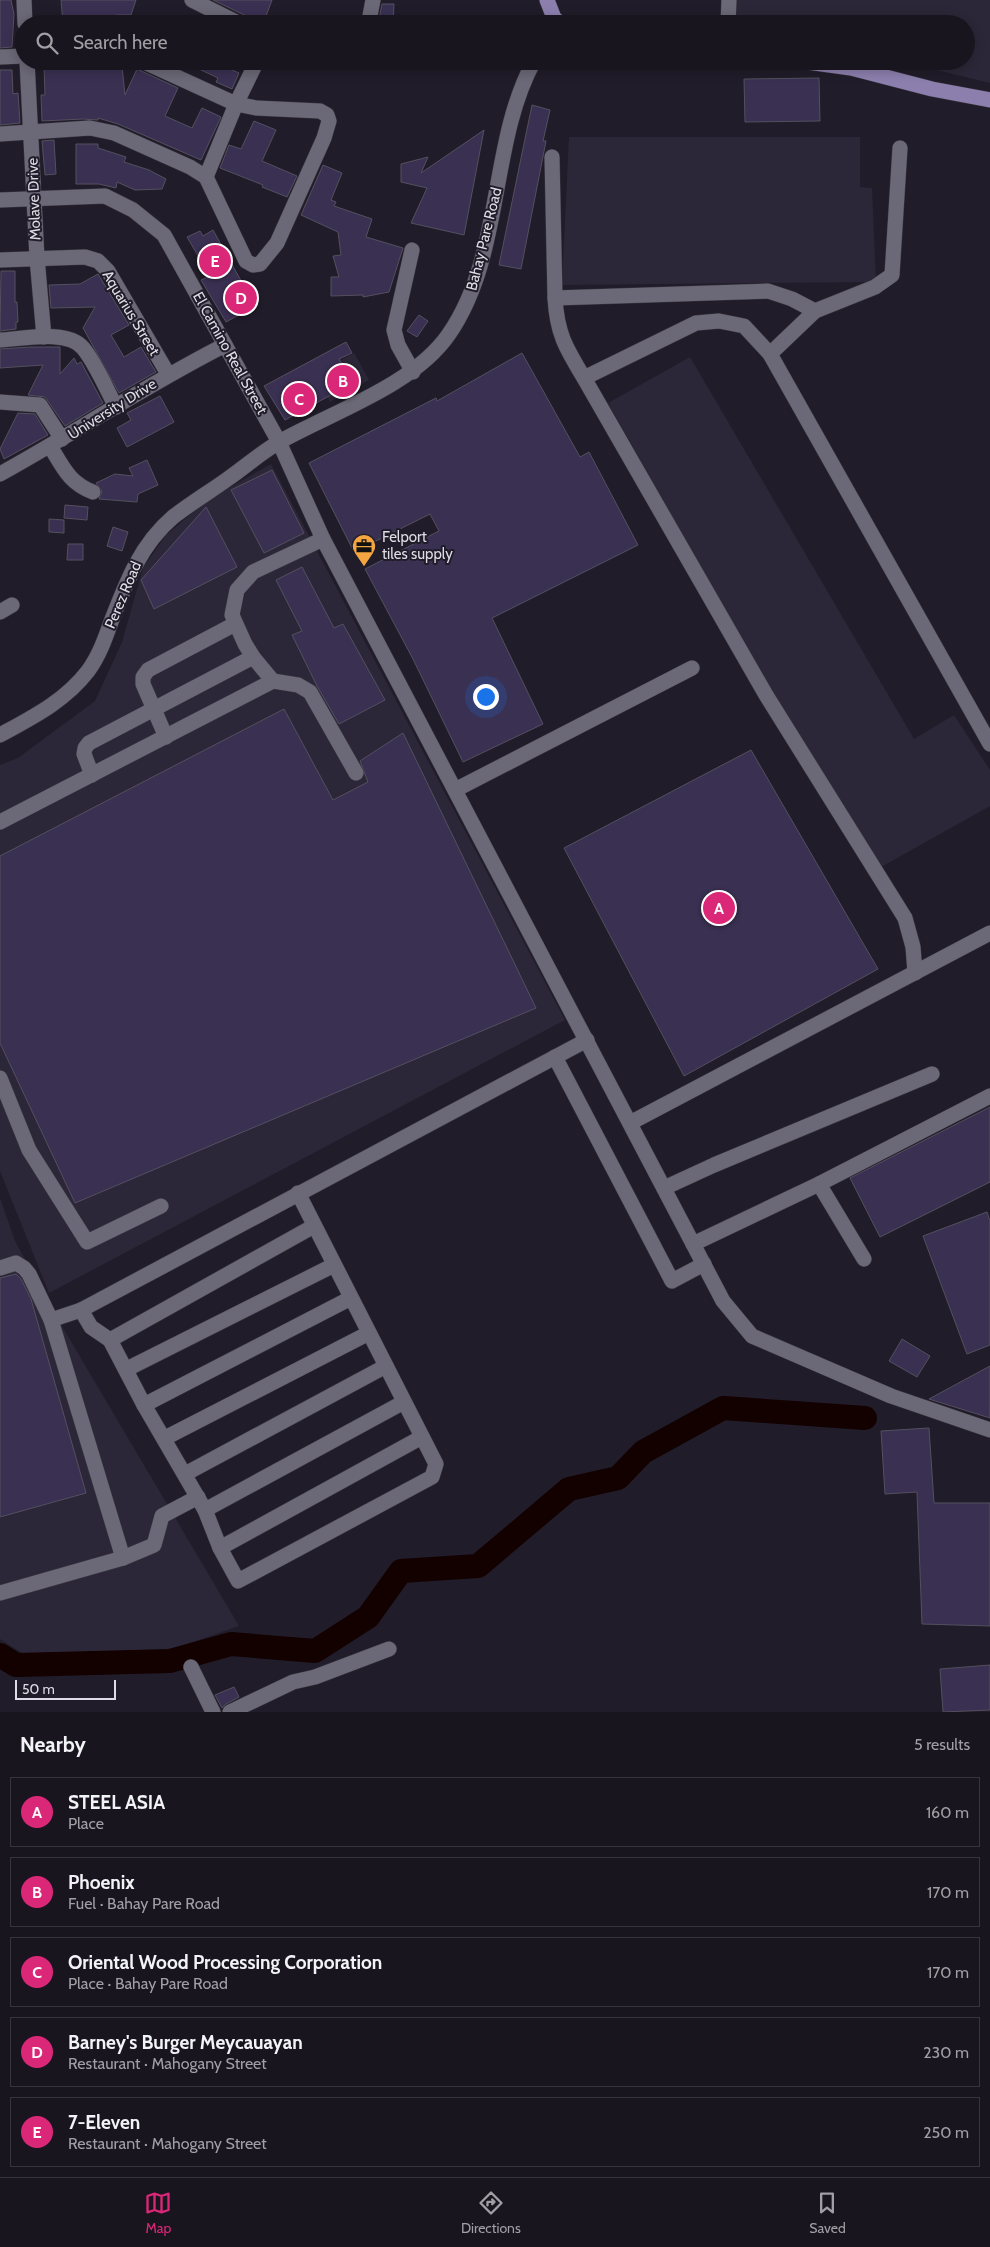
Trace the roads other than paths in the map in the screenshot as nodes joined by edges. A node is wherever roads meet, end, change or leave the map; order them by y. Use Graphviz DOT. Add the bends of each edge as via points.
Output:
graph roads {
  1 [pos="24,0"];
  2 [pos="192,0"];
  3 [pos="373,0"];
  4 [pos="546,0"];
  5 [pos="729,0"];
  6 [pos="25,15"];
  7 [pos="222,15"];
  8 [pos="370,15"];
  9 [pos="553,15"];
  10 [pos="728,15"];
  11 [pos="15,56"];
  12 [pos="0,57"];
  13 [pos="27,70"];
  14 [pos="162,70"];
  15 [pos="253,70"];
  16 [pos="529,70"];
  17 [pos="859,70"];
  18 [pos="990,100"];
  19 [pos="236,104"];
  20 [pos="31,133"];
  21 [pos="0,134"];
  22 [pos="900,148"];
  23 [pos="552,157"];
  24 [pos="206,177"];
  25 [pos="35,198"];
  26 [pos="0,200"];
  27 [pos="412,250"];
  28 [pos="37,258"];
  29 [pos="0,260"];
  30 [pos="555,298"];
  31 [pos="815,311"];
  32 [pos="44,337"];
  33 [pos="0,340"];
  34 [pos="225,345"];
  35 [pos="770,354"];
  36 [pos="413,372"];
  37 [pos="168,374"];
  38 [pos="584,378"];
  39 [pos="0,402"];
  40 [pos="116,407"];
  41 [pos="56,442"];
  42 [pos="280,442"];
  43 [pos="0,474"];
  44 [pos="93,492"];
  45 [pos="323,539"];
  46 [pos="235,624"];
  47 [pos="252,657"];
  48 [pos="692,668"];
  49 [pos="273,681"];
  50 [pos="153,708"];
  51 [pos="0,735"];
  52 [pos="166,737"];
  53 [pos="990,744"];
  54 [pos="356,773"];
  55 [pos="92,774"];
  56 [pos="455,790"];
  57 [pos="0,822"];
  58 [pos="990,933"];
  59 [pos="915,973"];
  60 [pos="587,1040"];
  61 [pos="555,1057"];
  62 [pos="932,1074"];
  63 [pos="0,1078"];
  64 [pos="990,1096"];
  65 [pos="630,1123"];
  66 [pos="819,1184"];
  67 [pos="664,1188"];
  68 [pos="298,1193"];
  69 [pos="161,1206"];
  70 [pos="314,1226"];
  71 [pos="693,1244"];
  72 [pos="864,1259"];
  73 [pos="704,1264"];
  74 [pos="334,1265"];
  75 [pos="0,1268"];
  76 [pos="351,1298"];
  77 [pos="81,1310"];
  78 [pos="51,1320"];
  79 [pos="369,1332"];
  80 [pos="110,1340"];
  81 [pos="386,1366"];
  82 [pos="127,1369"];
  83 [pos="404,1402"];
  84 [pos="144,1405"];
  85 [pos="990,1430"];
  86 [pos="422,1437"];
  87 [pos="164,1438"];
  88 [pos="185,1474"];
  89 [pos="201,1503"];
  90 [pos="220,1548"];
  91 [pos="124,1558"];
  92 [pos="0,1593"];
  93 [pos="390,1649"];
  94 [pos="191,1667"];
  95 [pos="212,1712"];
  96 [pos="230,1712"];
  1 -- 6 [label="street"];
  2 -- 7 [label="street"];
  3 -- 8 [label="street"];
  4 -- 9 [label="main road"];
  5 -- 10 [label="street"];
  11 -- 12 [label="street"];
  13 -- 20 [label="street, Molave Drive"];
  14 -- 19 [label="street"];
  15 -- 19 [label="street"];
  16 -- 36 [label="street, Bahay Pare Road" via="511,126 481,265 470,298 448,335"];
  17 -- 18 [label="main road"];
  19 -- 24 [label="street"];
  19 -- 24 [label="street" via="320,111 327,115 329,121 277,243 260,264 252,265 246,261"];
  20 -- 21 [label="street"];
  20 -- 24 [label="street" via="90,128 114,133"];
  20 -- 25 [label="street, Molave Drive"];
  22 -- 31 [label="street" via="892,276 862,293"];
  23 -- 30 [label="street"];
  25 -- 26 [label="street, El Camino Real Street"];
  25 -- 28 [label="street, Molave Drive"];
  25 -- 34 [label="street, El Camino Real Street" via="105,196 133,210 164,235"];
  27 -- 36 [label="street" via="394,330 398,345"];
  28 -- 29 [label="street, Aquarius Street"];
  28 -- 32 [label="street, Molave Drive"];
  28 -- 37 [label="street, Aquarius Street" via="85,257 98,261 108,271"];
  30 -- 31 [label="street" via="768,291"];
  30 -- 38 [label="street" via="556,321 563,342"];
  31 -- 35 [label="street"];
  32 -- 33 [label="street"];
  32 -- 40 [label="street" via="72,340 83,348"];
  34 -- 37 [label="street, University Drive"];
  34 -- 42 [label="street, El Camino Real Street"];
  35 -- 38 [label="street" via="744,326 719,321 696,323"];
  35 -- 53 [label="street"];
  36 -- 42 [label="street, Bahay Pare Road"];
  37 -- 40 [label="street, University Drive"];
  38 -- 59 [label="street" via="766,696 905,918 913,947"];
  39 -- 41 [label="street" via="40,405"];
  40 -- 41 [label="street, University Drive"];
  41 -- 43 [label="street, University Drive"];
  41 -- 44 [label="street" via="71,479"];
  42 -- 45 [label="street, El Camino Real Street"];
  42 -- 51 [label="street, Perez Road" via="172,518 146,546 132,569 100,651 88,670 51,707"];
  45 -- 46 [label="street" via="252,572 237,590 232,615"];
  45 -- 56 [label="street, El Camino Real Street"];
  46 -- 47 [label="street"];
  46 -- 50 [label="street" via="148,670 143,684"];
  47 -- 49 [label="street"];
  47 -- 50 [label="street"];
  48 -- 56 [label="street"];
  49 -- 52 [label="street"];
  49 -- 54 [label="street" via="298,685 310,692"];
  50 -- 52 [label="street"];
  50 -- 55 [label="street" via="89,743 84,754"];
  52 -- 55 [label="street"];
  55 -- 57 [label="street"];
  56 -- 60 [label="street, El Camino Real Street"];
  58 -- 59 [label="street"];
  59 -- 65 [label="street"];
  60 -- 61 [label="street"];
  60 -- 65 [label="street, El Camino Real Street"];
  61 -- 68 [label="street"];
  61 -- 73 [label="street" via="672,1281"];
  62 -- 67 [label="street"];
  63 -- 69 [label="street" via="29,1150 86,1242"];
  64 -- 66 [label="street"];
  65 -- 67 [label="street, El Camino Real Street"];
  66 -- 71 [label="street"];
  66 -- 72 [label="street"];
  67 -- 71 [label="street, El Camino Real Street"];
  68 -- 70 [label="street"];
  68 -- 77 [label="street"];
  70 -- 74 [label="street"];
  70 -- 80 [label="street"];
  71 -- 73 [label="street, El Camino Real Street"];
  73 -- 85 [label="street, El Camino Real Street" via="723,1301 752,1336 891,1396"];
  74 -- 76 [label="street"];
  74 -- 82 [label="street"];
  75 -- 78 [label="street" via="16,1263 24,1268"];
  76 -- 79 [label="street"];
  76 -- 84 [label="street"];
  77 -- 78 [label="street"];
  77 -- 80 [label="street" via="91,1327"];
  78 -- 91 [label="street"];
  79 -- 81 [label="street"];
  79 -- 87 [label="street"];
  80 -- 82 [label="street"];
  81 -- 83 [label="street"];
  81 -- 88 [label="street"];
  82 -- 84 [label="street"];
  83 -- 86 [label="street"];
  83 -- 89 [label="street"];
  84 -- 87 [label="street"];
  86 -- 90 [label="street"];
  86 -- 90 [label="street" via="436,1464 432,1477 238,1582"];
  87 -- 88 [label="street"];
  88 -- 89 [label="street"];
  89 -- 90 [label="street"];
  89 -- 91 [label="street" via="162,1516 154,1545"];
  91 -- 92 [label="street"];
  93 -- 96 [label="street" via="293,1682"];
  94 -- 95 [label="street"];
}
